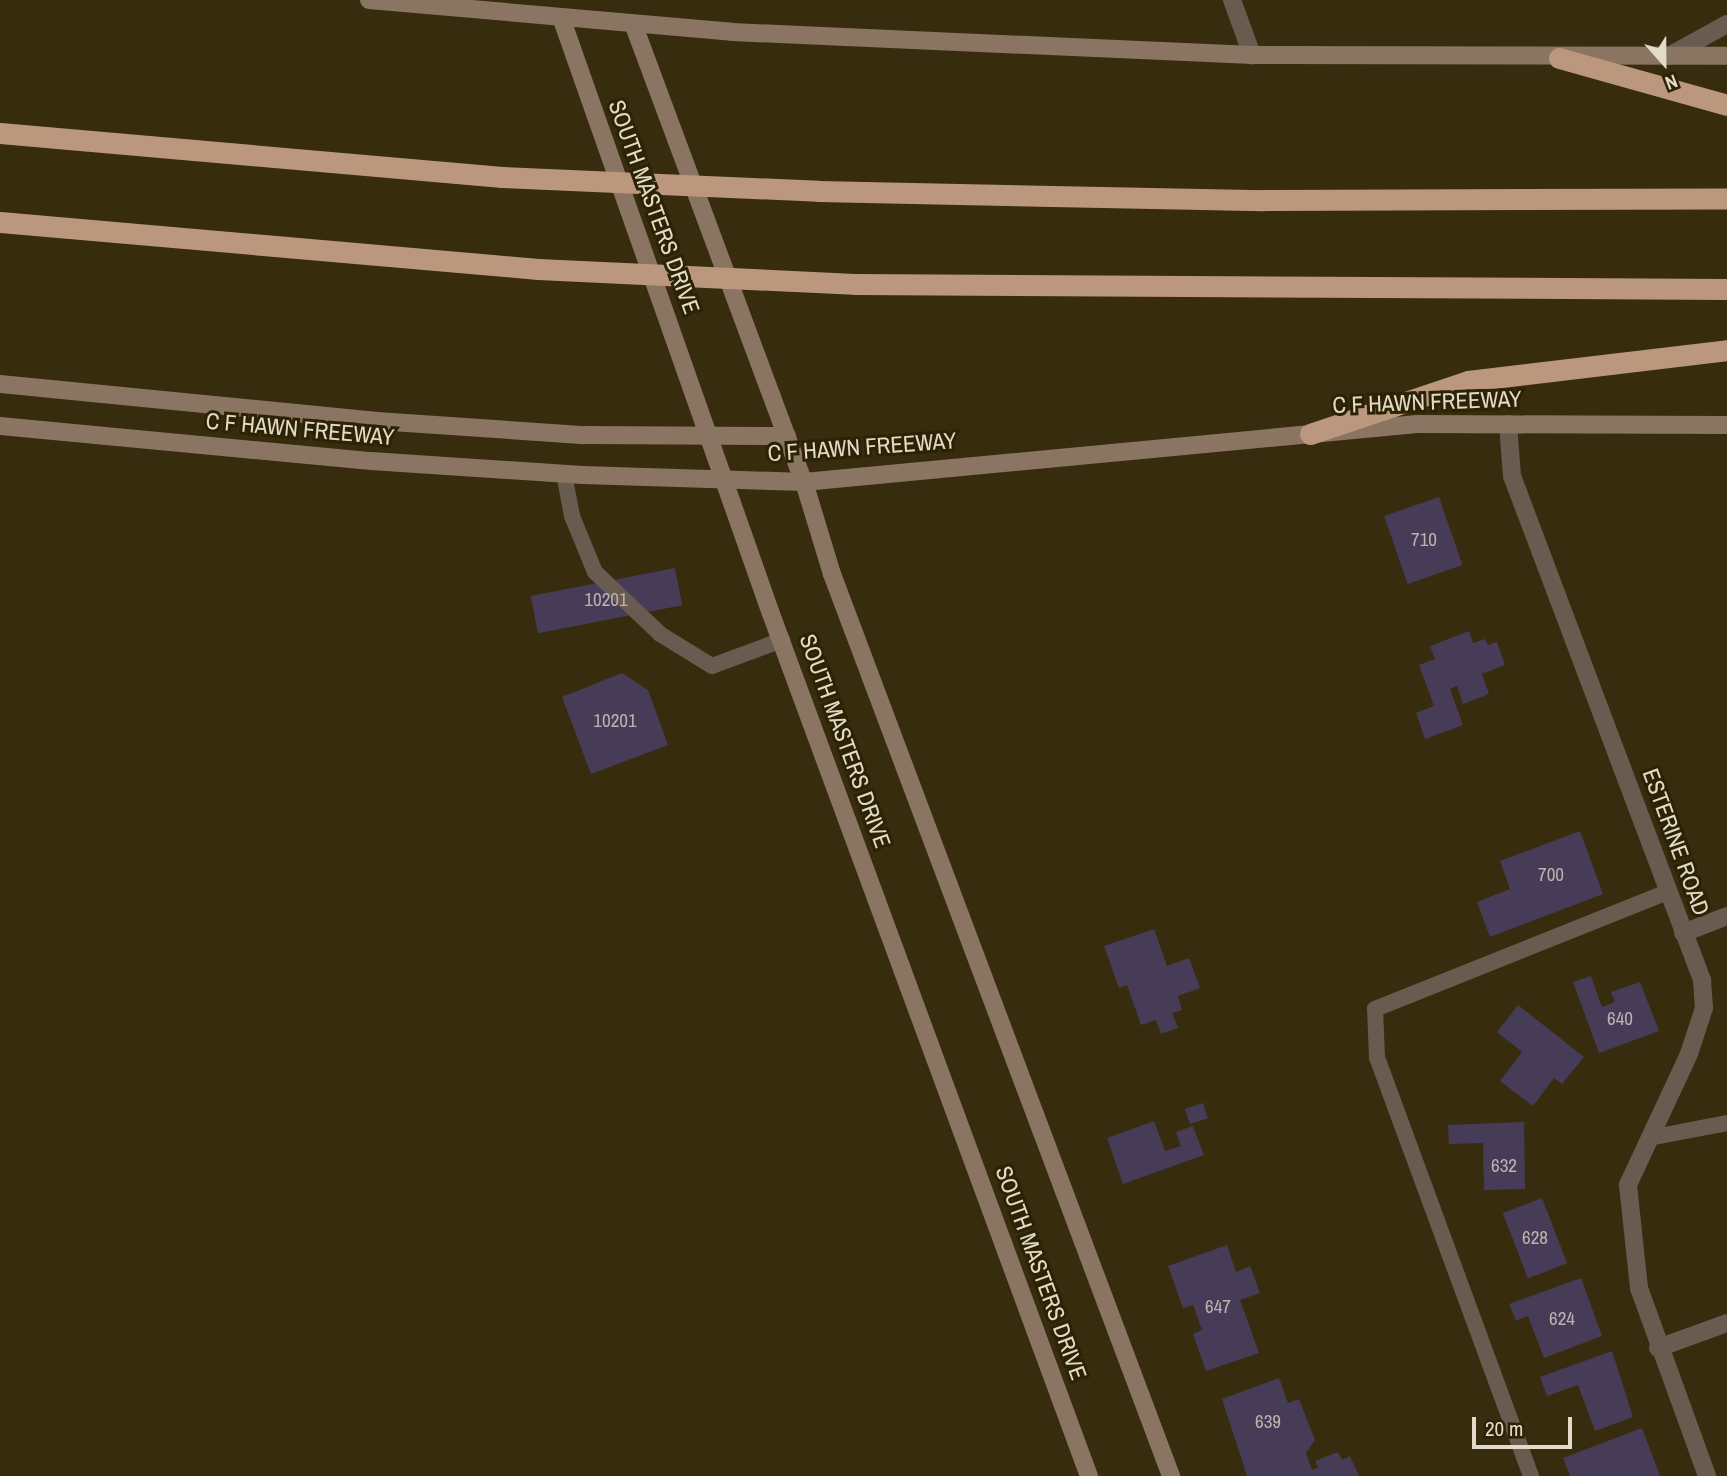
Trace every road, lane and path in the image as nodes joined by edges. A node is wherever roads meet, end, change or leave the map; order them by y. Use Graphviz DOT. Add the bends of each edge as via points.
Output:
graph roads {
  1 [pos="369,0"];
  2 [pos="1232,0"];
  3 [pos="562,20"];
  4 [pos="1727,24"];
  5 [pos="634,26"];
  6 [pos="1252,55"];
  7 [pos="1669,56"];
  8 [pos="1727,56"];
  9 [pos="1559,58"];
  10 [pos="1727,105"];
  11 [pos="0,133"];
  12 [pos="1727,198"];
  13 [pos="0,222"];
  14 [pos="1727,289"];
  15 [pos="1727,351"];
  16 [pos="0,384"];
  17 [pos="1508,424"];
  18 [pos="1727,425"];
  19 [pos="0,426"];
  20 [pos="708,433"];
  21 [pos="1310,434"];
  22 [pos="787,436"];
  23 [pos="564,474"];
  24 [pos="725,480"];
  25 [pos="804,482"];
  26 [pos="782,640"];
  27 [pos="1668,892"];
  28 [pos="1727,916"];
  29 [pos="1683,933"];
  30 [pos="1727,1123"];
  31 [pos="1649,1138"];
  32 [pos="1727,1323"];
  33 [pos="1658,1348"];
  34 [pos="1089,1476"];
  35 [pos="1171,1476"];
  36 [pos="1531,1476"];
  37 [pos="1707,1476"];
  1 -- 3 [label="main road"];
  2 -- 6 [label="street"];
  3 -- 5 [label="main road"];
  3 -- 20 [label="main road, SOUTH MASTERS DRIVE"];
  4 -- 7 [label="street"];
  5 -- 6 [label="main road"];
  5 -- 22 [label="main road, SOUTH MASTERS DRIVE"];
  6 -- 9 [label="main road"];
  7 -- 8 [label="main road"];
  7 -- 9 [label="main road"];
  9 -- 10 [label="highway"];
  11 -- 12 [label="highway, bridge" via="502,177 818,191 1263,200"];
  13 -- 14 [label="highway, bridge" via="538,269 854,284"];
  15 -- 21 [label="highway" via="1468,381"];
  16 -- 20 [label="main road, C F HAWN FREEWAY" via="377,421 585,435"];
  17 -- 18 [label="main road, C F HAWN FREEWAY"];
  17 -- 21 [label="main road, C F HAWN FREEWAY" via="1417,425"];
  17 -- 27 [label="street, ESTERINE ROAD" via="1512,475"];
  19 -- 23 [label="main road, C F HAWN FREEWAY" via="127,441"];
  20 -- 22 [label="main road, C F HAWN FREEWAY"];
  20 -- 24 [label="main road, SOUTH MASTERS DRIVE"];
  21 -- 25 [label="main road, C F HAWN FREEWAY"];
  22 -- 25 [label="main road, SOUTH MASTERS DRIVE"];
  23 -- 24 [label="main road, C F HAWN FREEWAY"];
  23 -- 26 [label="lane" via="572,516 594,572 660,634 712,666"];
  24 -- 25 [label="main road, C F HAWN FREEWAY"];
  24 -- 26 [label="main road, SOUTH MASTERS DRIVE"];
  25 -- 35 [label="main road, SOUTH MASTERS DRIVE" via="832,575"];
  26 -- 34 [label="main road, SOUTH MASTERS DRIVE"];
  27 -- 29 [label="street, ESTERINE ROAD"];
  27 -- 36 [label="lane" via="1375,1009 1377,1058"];
  28 -- 29 [label="street"];
  29 -- 31 [label="street, ESTERINE ROAD" via="1702,980 1704,1008 1689,1054"];
  30 -- 31 [label="lane"];
  31 -- 33 [label="street, ESTERINE ROAD" via="1628,1185 1639,1288"];
  32 -- 33 [label="street"];
  33 -- 37 [label="street, ESTERINE ROAD"];
}
